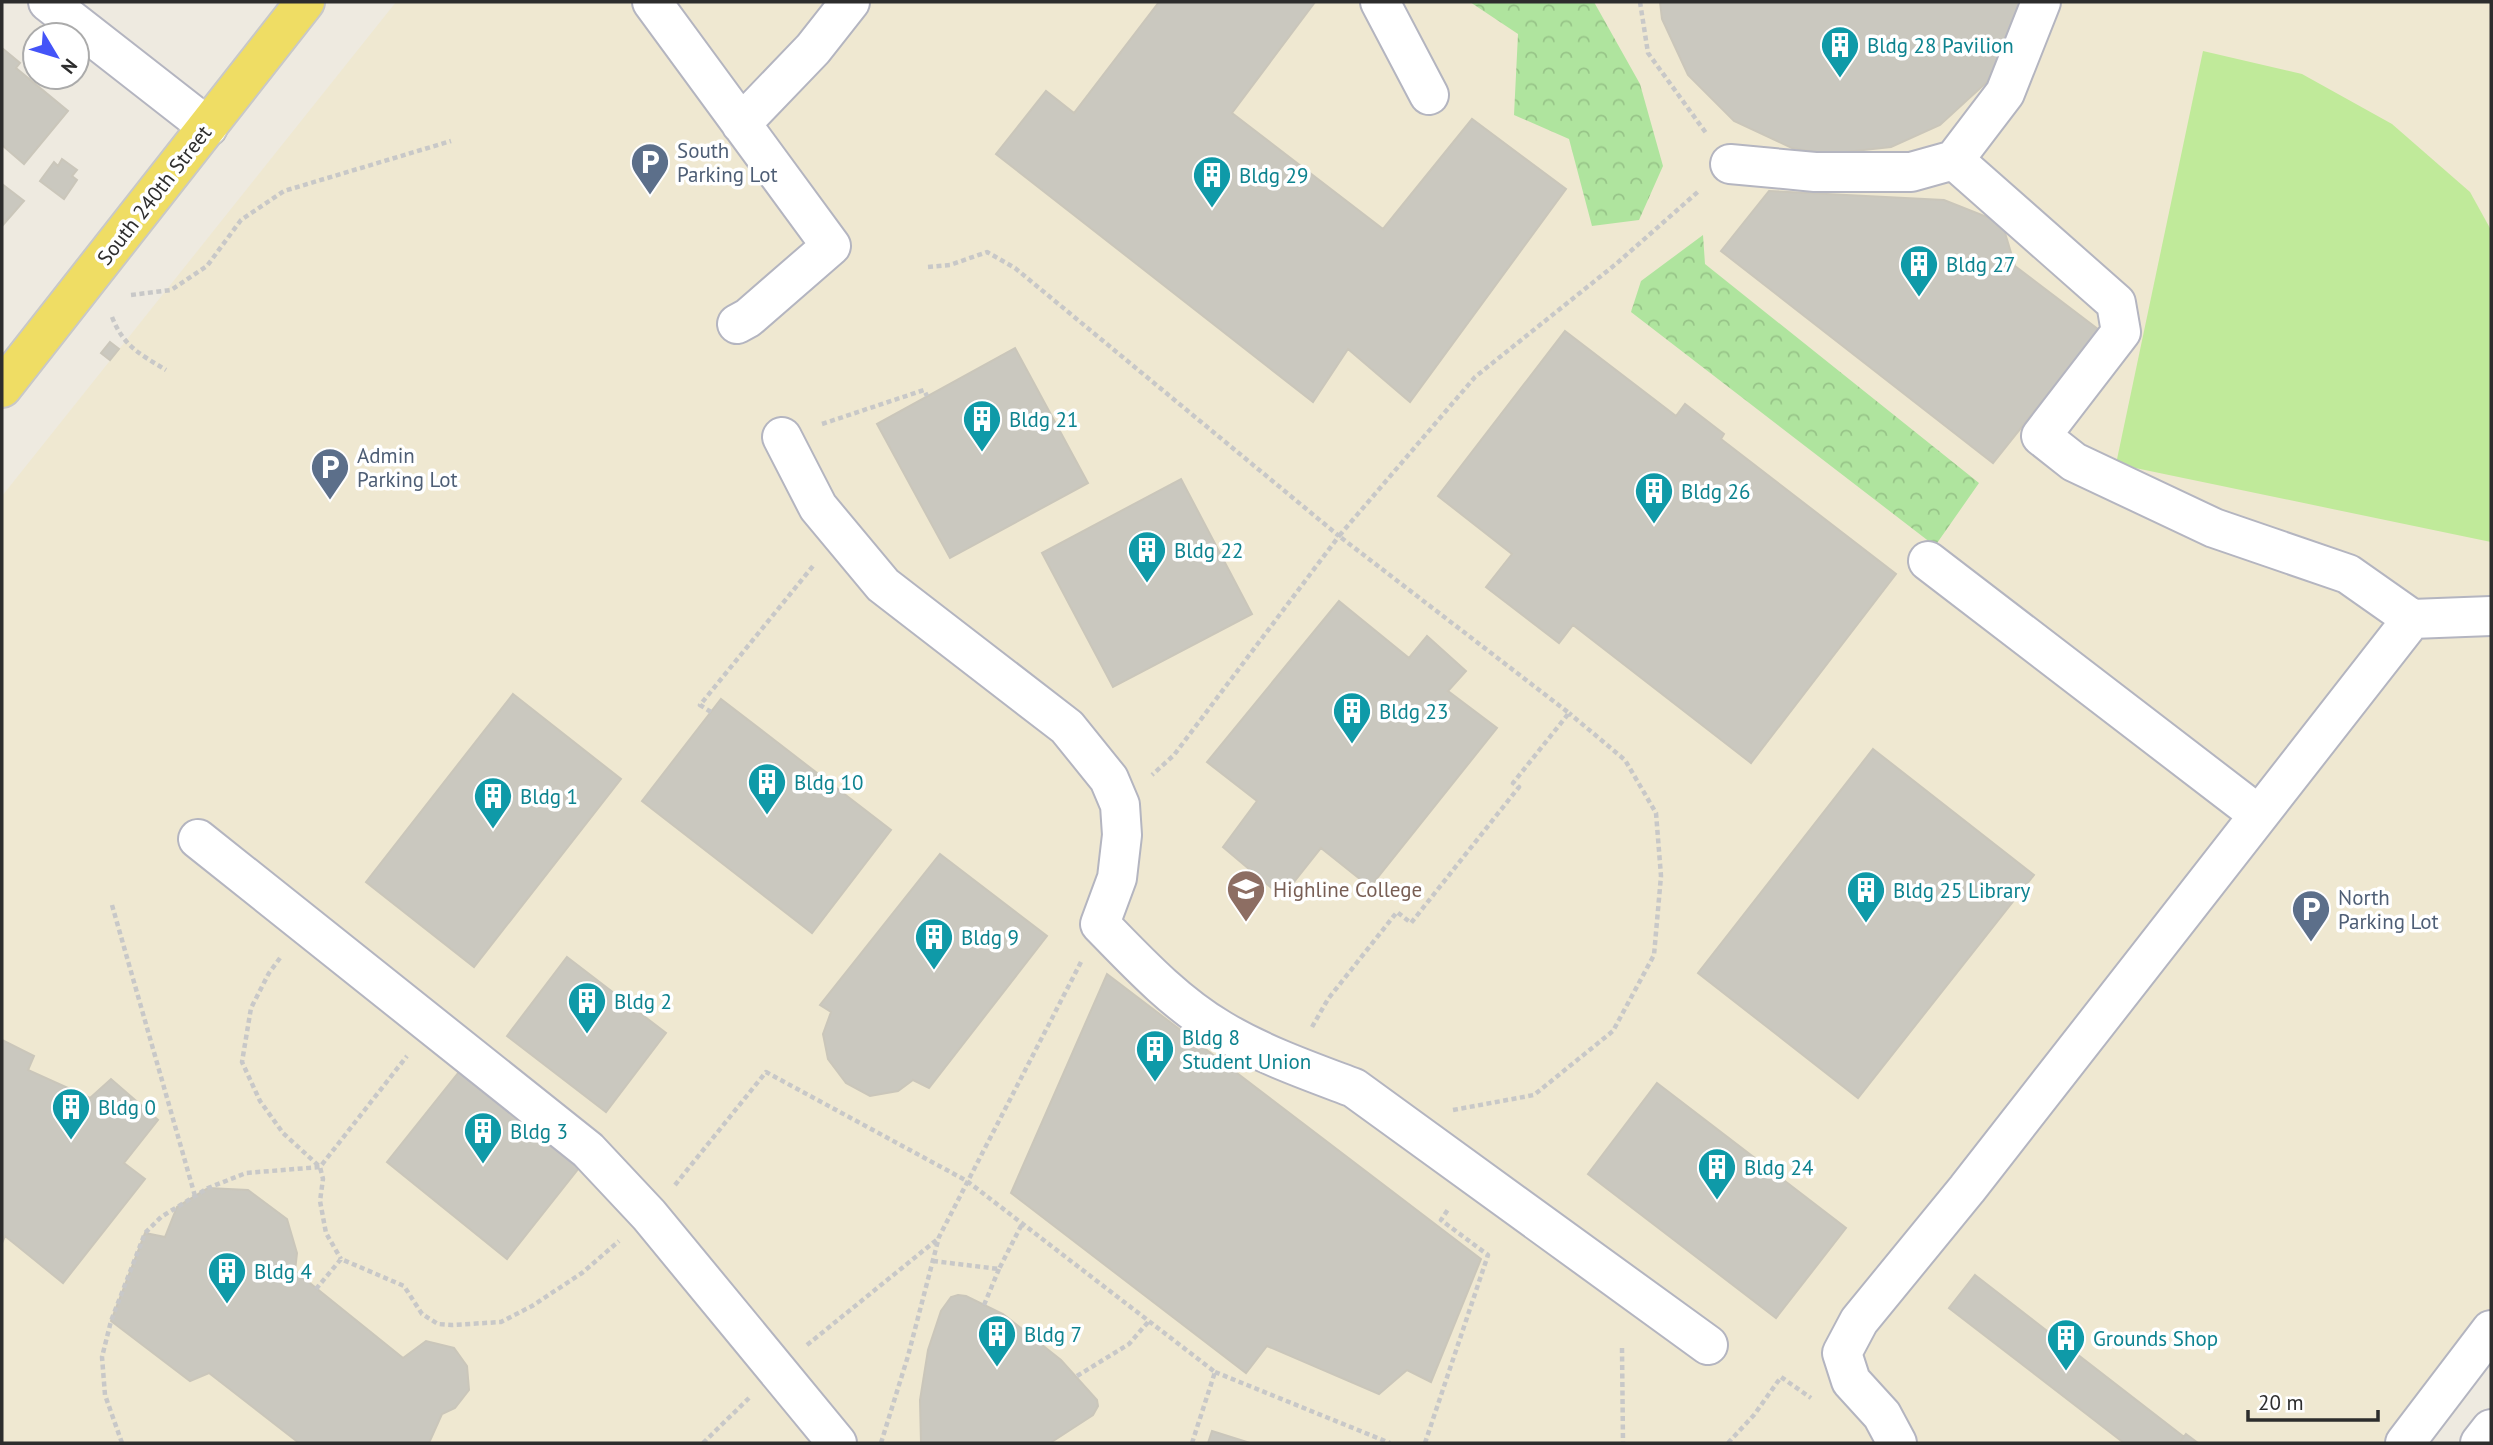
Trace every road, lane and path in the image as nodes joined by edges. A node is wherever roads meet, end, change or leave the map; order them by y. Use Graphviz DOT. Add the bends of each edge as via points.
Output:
graph roads {
  1 [pos="48,2"];
  2 [pos="305,2"];
  3 [pos="652,2"];
  4 [pos="850,2"];
  5 [pos="1380,2"];
  6 [pos="1640,2"];
  7 [pos="2040,2"];
  8 [pos="1429,95"];
  9 [pos="741,124"];
  10 [pos="208,127"];
  11 [pos="451,141"];
  12 [pos="1954,160"];
  13 [pos="1730,164"];
  14 [pos="928,267"];
  15 [pos="131,295"];
  16 [pos="111,316"];
  17 [pos="737,324"];
  18 [pos="166,370"];
  19 [pos="2,388"];
  20 [pos="927,396"];
  21 [pos="782,437"];
  22 [pos="1339,536"];
  23 [pos="845,539"];
  24 [pos="1928,561"];
  25 [pos="2491,616"];
  26 [pos="2412,620"];
  27 [pos="711,712"];
  28 [pos="1569,713"];
  29 [pos="1120,805"];
  30 [pos="2259,816"];
  31 [pos="198,839"];
  32 [pos="113,905"];
  33 [pos="1100,924"];
  34 [pos="306,925"];
  35 [pos="431,1025"];
  36 [pos="1290,1065"];
  37 [pos="1440,1112"];
  38 [pos="320,1167"];
  39 [pos="1473,1174"];
  40 [pos="967,1181"];
  41 [pos="195,1196"];
  42 [pos="649,1215"];
  43 [pos="1022,1224"];
  44 [pos="939,1237"];
  45 [pos="341,1259"];
  46 [pos="933,1261"];
  47 [pos="999,1269"];
  48 [pos="316,1289"];
  49 [pos="984,1305"];
  50 [pos="1149,1321"];
  51 [pos="2491,1330"];
  52 [pos="1707,1345"];
  53 [pos="1622,1348"];
  54 [pos="778,1370"];
  55 [pos="1215,1372"];
  56 [pos="1077,1377"];
  57 [pos="1781,1377"];
  58 [pos="2491,1429"];
  59 [pos="122,1443"];
  60 [pos="703,1443"];
  61 [pos="837,1443"];
  62 [pos="881,1443"];
  63 [pos="1192,1443"];
  64 [pos="1390,1443"];
  65 [pos="1425,1443"];
  66 [pos="1623,1443"];
  67 [pos="1728,1443"];
  68 [pos="1897,1443"];
  69 [pos="2405,1443"];
  70 [pos="2480,1443"];
  1 -- 10 [label="street"];
  2 -- 10 [label="main road, South 240th Street"];
  3 -- 9 [label="street"];
  4 -- 9 [label="street" via="813,49"];
  5 -- 8 [label="street"];
  6 -- 13 [label="path" via="1648,53"];
  7 -- 12 [label="street" via="2005,93"];
  9 -- 17 [label="street" via="831,246"];
  10 -- 19 [label="main road, South 240th Street"];
  11 -- 15 [label="path" via="284,191 241,220 207,266 171,290"];
  12 -- 13 [label="street" via="1911,172 1815,172"];
  12 -- 26 [label="street" via="2116,303 2121,332 2041,436 2074,462 2214,528 2347,575"];
  13 -- 22 [label="path" via="1616,264 1475,377"];
  14 -- 22 [label="path" via="987,252 1015,268"];
  16 -- 18 [label="path" via="131,349"];
  20 -- 21 [label="path" via="924,390"];
  21 -- 23 [label="street" via="818,507"];
  22 -- 28 [label="path"];
  22 -- 29 [label="path" via="1174,755"];
  23 -- 27 [label="path" via="810,568 701,705"];
  23 -- 29 [label="street" via="883,585 1068,727 1109,779"];
  24 -- 30 [label="street"];
  25 -- 26 [label="street"];
  26 -- 30 [label="street"];
  28 -- 36 [label="path" via="1513,783 1519,787 1411,923 1397,912 1328,999"];
  28 -- 37 [label="path" via="1625,760 1656,813 1661,876 1654,955 1613,1031 1534,1095"];
  29 -- 33 [label="street" via="1117,878"];
  30 -- 68 [label="street" via="1858,1321 1842,1353 1851,1381 1882,1415"];
  31 -- 34 [label="street"];
  32 -- 41 [label="path"];
  33 -- 36 [label="street" via="1188,1007 1221,1030"];
  33 -- 40 [label="path"];
  34 -- 35 [label="street"];
  34 -- 38 [label="path" via="269,973 251,1008 242,1062 260,1101 283,1133"];
  35 -- 38 [label="path"];
  35 -- 42 [label="street" via="588,1150"];
  36 -- 39 [label="street" via="1354,1088"];
  38 -- 41 [label="path" via="246,1173"];
  38 -- 45 [label="path" via="326,1233"];
  39 -- 52 [label="street"];
  39 -- 65 [label="path" via="1441,1220 1488,1255"];
  40 -- 42 [label="path" via="766,1072"];
  40 -- 43 [label="path"];
  40 -- 44 [label="path"];
  41 -- 59 [label="path" via="145,1233 111,1321 102,1357 105,1395"];
  42 -- 45 [label="path" via="582,1273 501,1322 438,1324 422,1314 404,1286"];
  42 -- 54 [label="street"];
  43 -- 47 [label="path"];
  43 -- 50 [label="path"];
  44 -- 46 [label="path"];
  44 -- 54 [label="path"];
  45 -- 48 [label="path"];
  46 -- 47 [label="path"];
  46 -- 62 [label="path"];
  47 -- 49 [label="path"];
  50 -- 55 [label="path"];
  50 -- 56 [label="path" via="1129,1344"];
  51 -- 69 [label="street"];
  53 -- 66 [label="path"];
  54 -- 60 [label="path"];
  54 -- 61 [label="street"];
  55 -- 63 [label="path"];
  55 -- 64 [label="path"];
  57 -- 67 [label="path"];
  58 -- 70 [label="street"];
}
